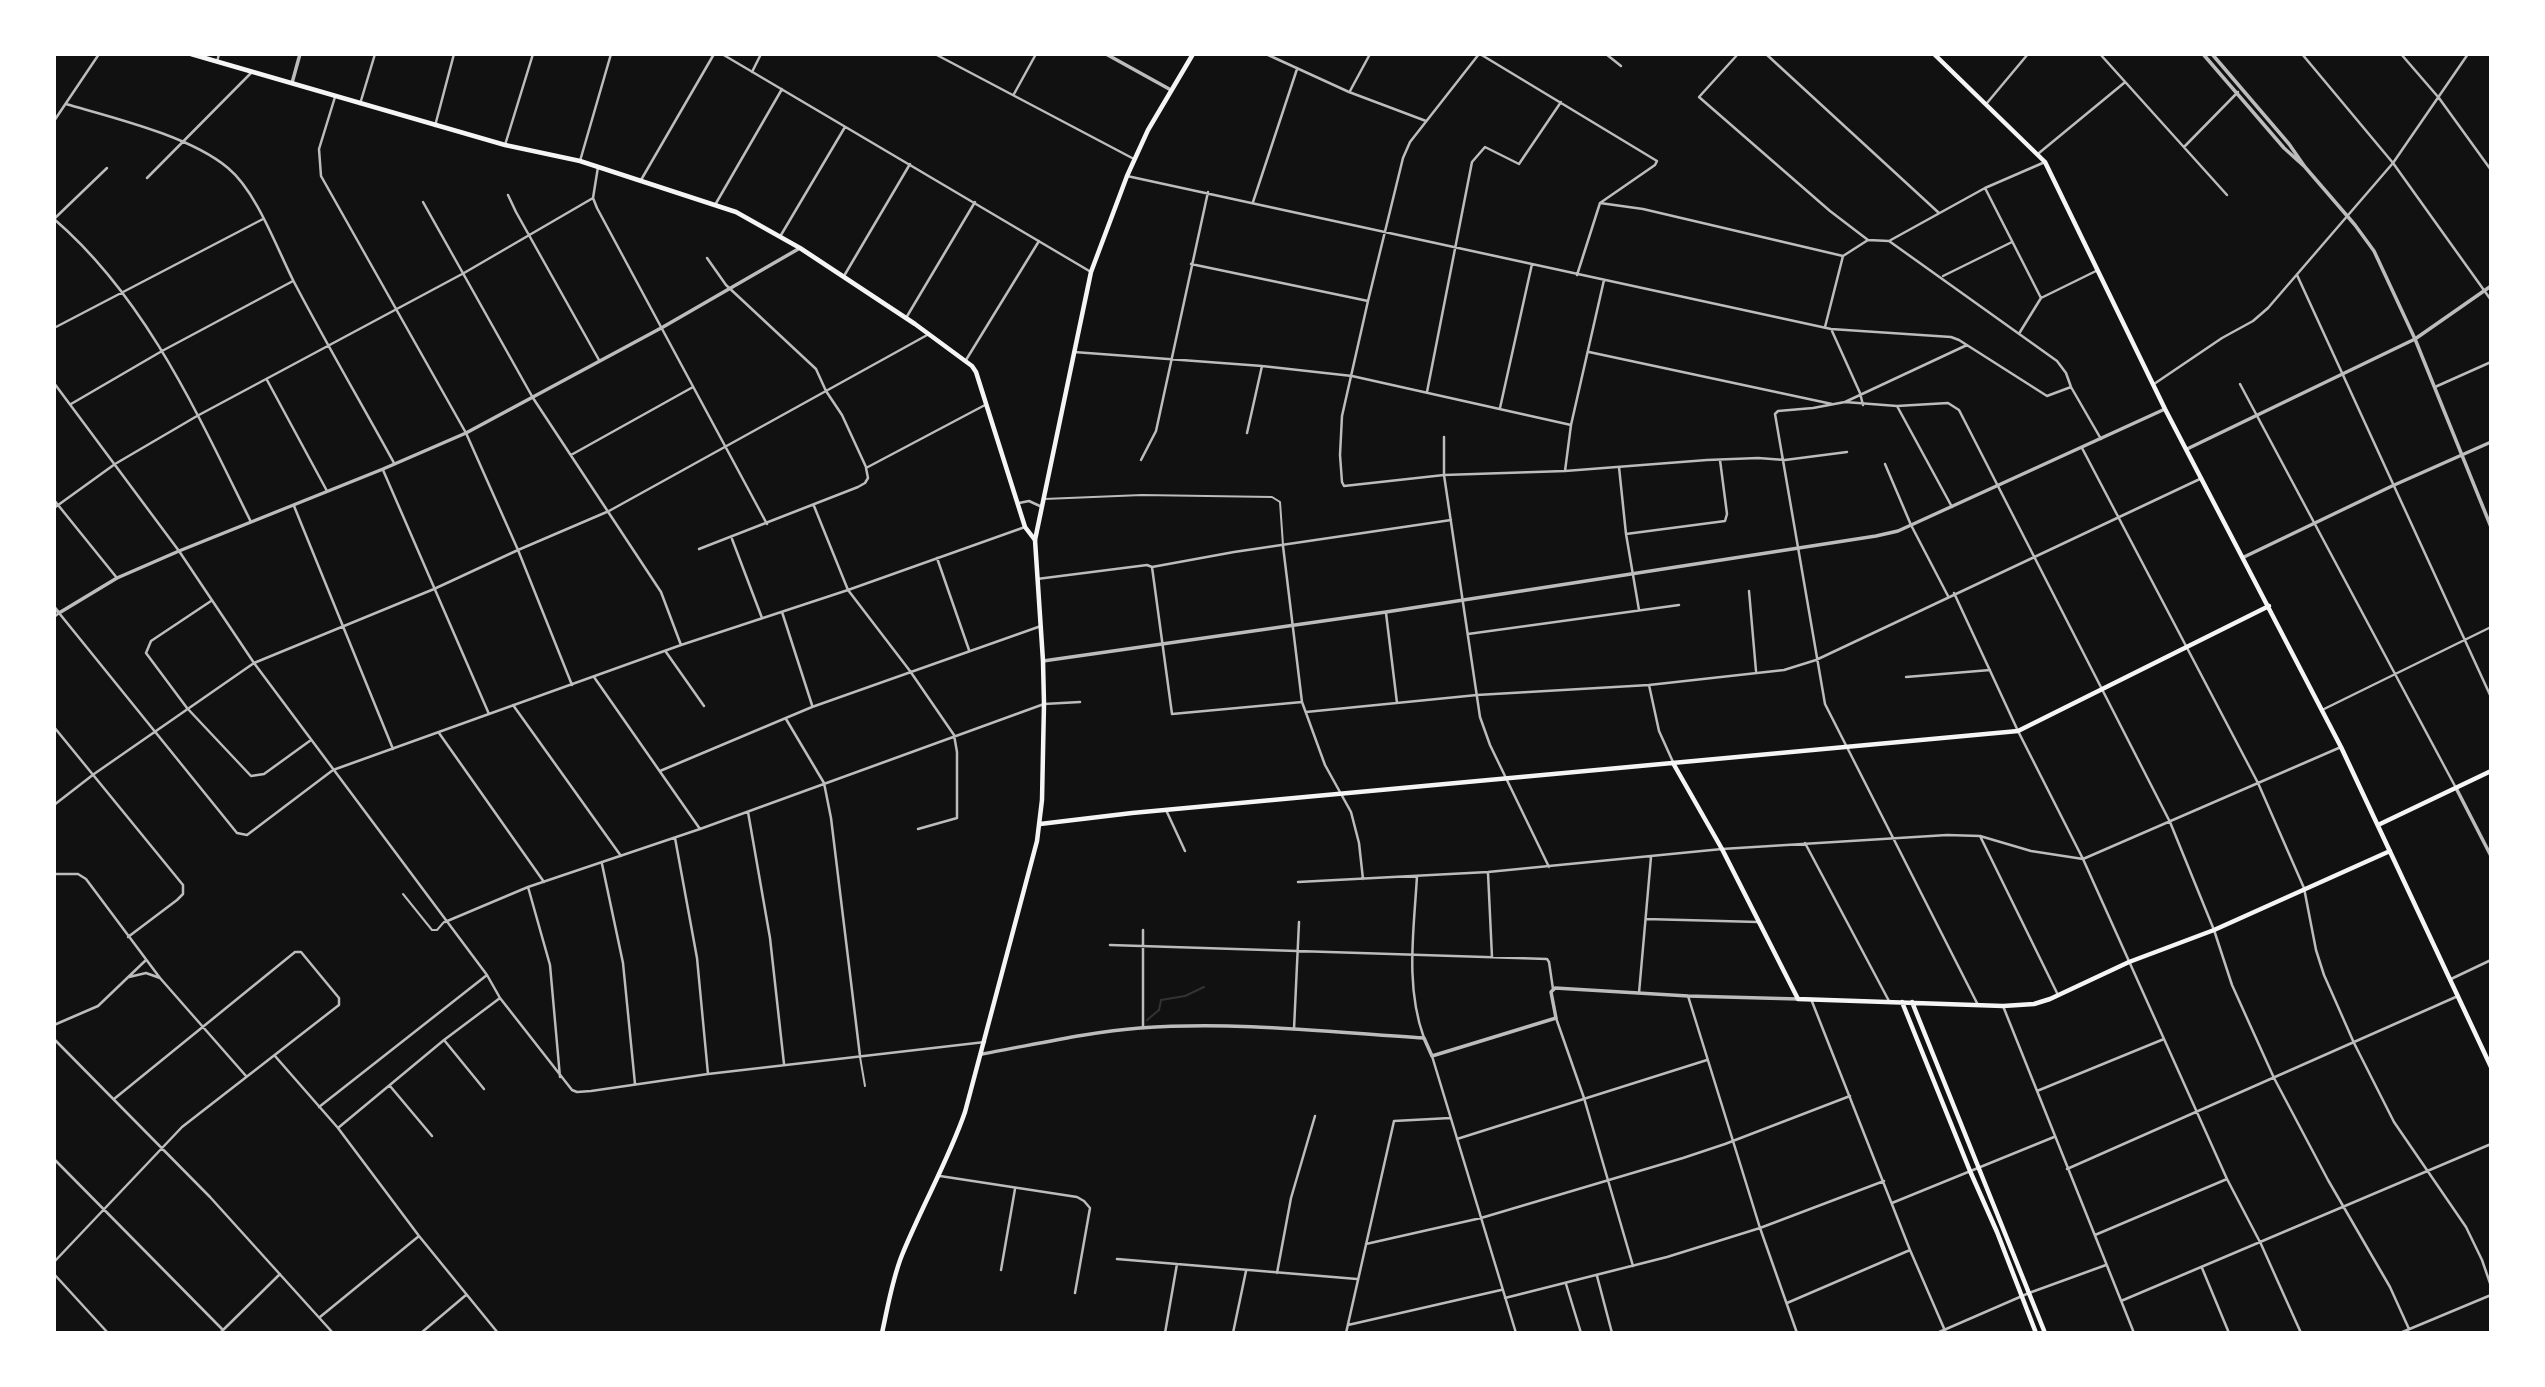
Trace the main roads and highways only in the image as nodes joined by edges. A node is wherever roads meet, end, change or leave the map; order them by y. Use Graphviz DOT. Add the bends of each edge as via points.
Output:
graph roads {
  1 [pos="191,54"];
  2 [pos="1193,54"];
  3 [pos="1934,54"];
  4 [pos="1035,540"];
  5 [pos="2269,606"];
  6 [pos="1673,764"];
  7 [pos="2491,771"];
  8 [pos="1040,824"];
  9 [pos="2378,825"];
  10 [pos="2390,851"];
  11 [pos="1902,1002"];
  12 [pos="1912,1002"];
  13 [pos="1927,1040"];
  14 [pos="1918,1044"];
  15 [pos="2491,1067"];
  16 [pos="1948,1093"];
  17 [pos="1941,1096"];
  18 [pos="882,1333"];
  19 [pos="2036,1333"];
  20 [pos="2045,1333"];
  1 -- 4 [label="main road" via="435,126 580,161 736,212 781,236 966,360 976,372 1025,527"];
  2 -- 4 [label="main road" via="1126,176 1091,272"];
  3 -- 5 [label="main road" via="2045,162 2165,409"];
  4 -- 8 [label="main road" via="1044,704"];
  5 -- 6 [label="main road" via="2018,731"];
  5 -- 9 [label="main road"];
  6 -- 8 [label="main road"];
  6 -- 11 [label="main road" via="1798,999"];
  7 -- 9 [label="main road"];
  8 -- 18 [label="main road" via="961,1123 902,1255"];
  9 -- 10 [label="main road"];
  10 -- 12 [label="main road" via="2034,1004"];
  10 -- 15 [label="main road"];
  11 -- 12 [label="main road"];
  11 -- 14 [label="main road"];
  12 -- 13 [label="main road"];
  13 -- 14 [label="main road"];
  13 -- 16 [label="main road"];
  14 -- 17 [label="main road"];
  16 -- 17 [label="main road"];
  16 -- 20 [label="main road"];
  17 -- 19 [label="main road"];
}
